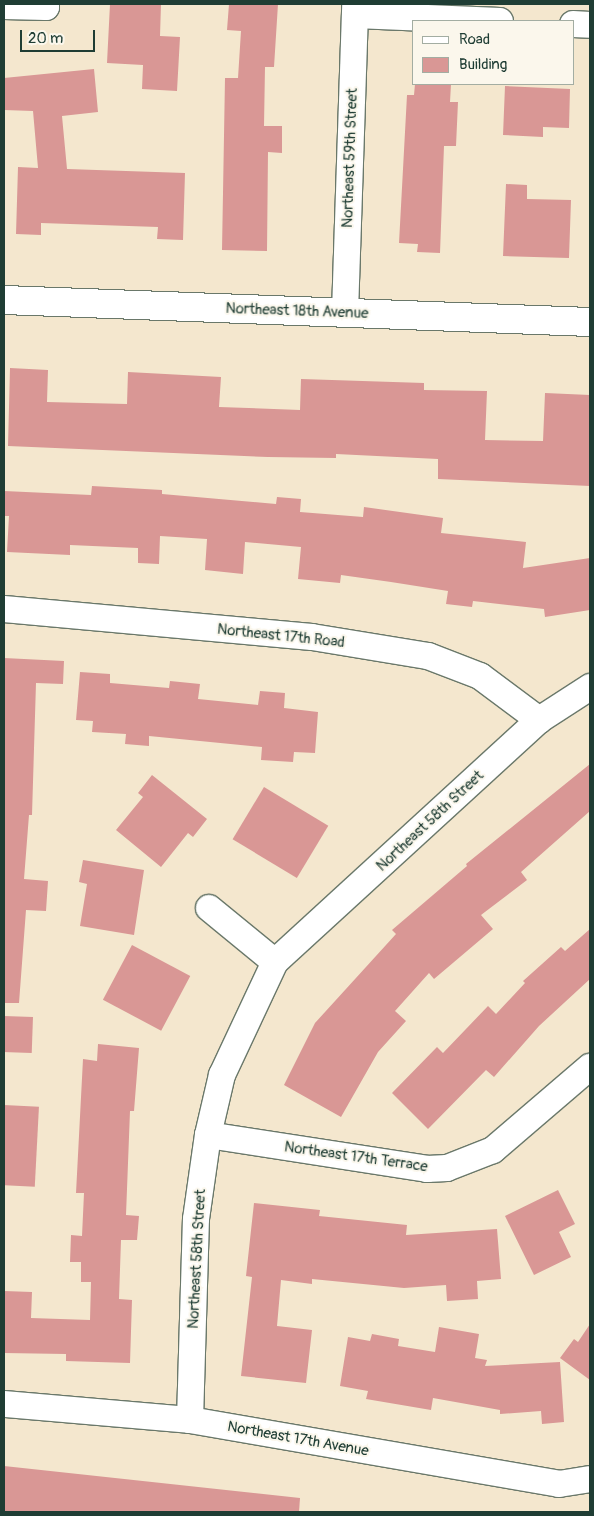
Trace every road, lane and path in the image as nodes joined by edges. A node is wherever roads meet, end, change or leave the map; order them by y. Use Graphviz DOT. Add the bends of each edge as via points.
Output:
graph roads {
  1 [pos="4,6"];
  2 [pos="46,6"];
  3 [pos="355,9"];
  4 [pos="488,20"];
  5 [pos="574,24"];
  6 [pos="590,25"];
  7 [pos="4,300"];
  8 [pos="345,313"];
  9 [pos="590,322"];
  10 [pos="4,609"];
  11 [pos="590,687"];
  12 [pos="539,720"];
  13 [pos="210,908"];
  14 [pos="275,962"];
  15 [pos="590,1067"];
  16 [pos="208,1135"];
  17 [pos="4,1404"];
  18 [pos="190,1420"];
  19 [pos="590,1479"];
  1 -- 2 [label="street"];
  3 -- 4 [label="street"];
  3 -- 8 [label="street, Northeast 59th Street"];
  5 -- 6 [label="street"];
  7 -- 8 [label="street, Northeast 18th Avenue"];
  8 -- 9 [label="street, Northeast 18th Avenue"];
  10 -- 12 [label="street, Northeast 17th Road" via="312,638 428,656 480,676"];
  11 -- 12 [label="street, Northeast 58th Street"];
  12 -- 14 [label="street, Northeast 58th Street"];
  13 -- 14 [label="street"];
  14 -- 16 [label="street, Northeast 58th Street" via="222,1075"];
  15 -- 16 [label="street, Northeast 17th Terrace" via="493,1150 447,1168 427,1169"];
  16 -- 18 [label="street, Northeast 58th Street" via="196,1219"];
  17 -- 18 [label="street, Northeast 17th Avenue"];
  18 -- 19 [label="street, Northeast 17th Avenue" via="559,1484"];
}
